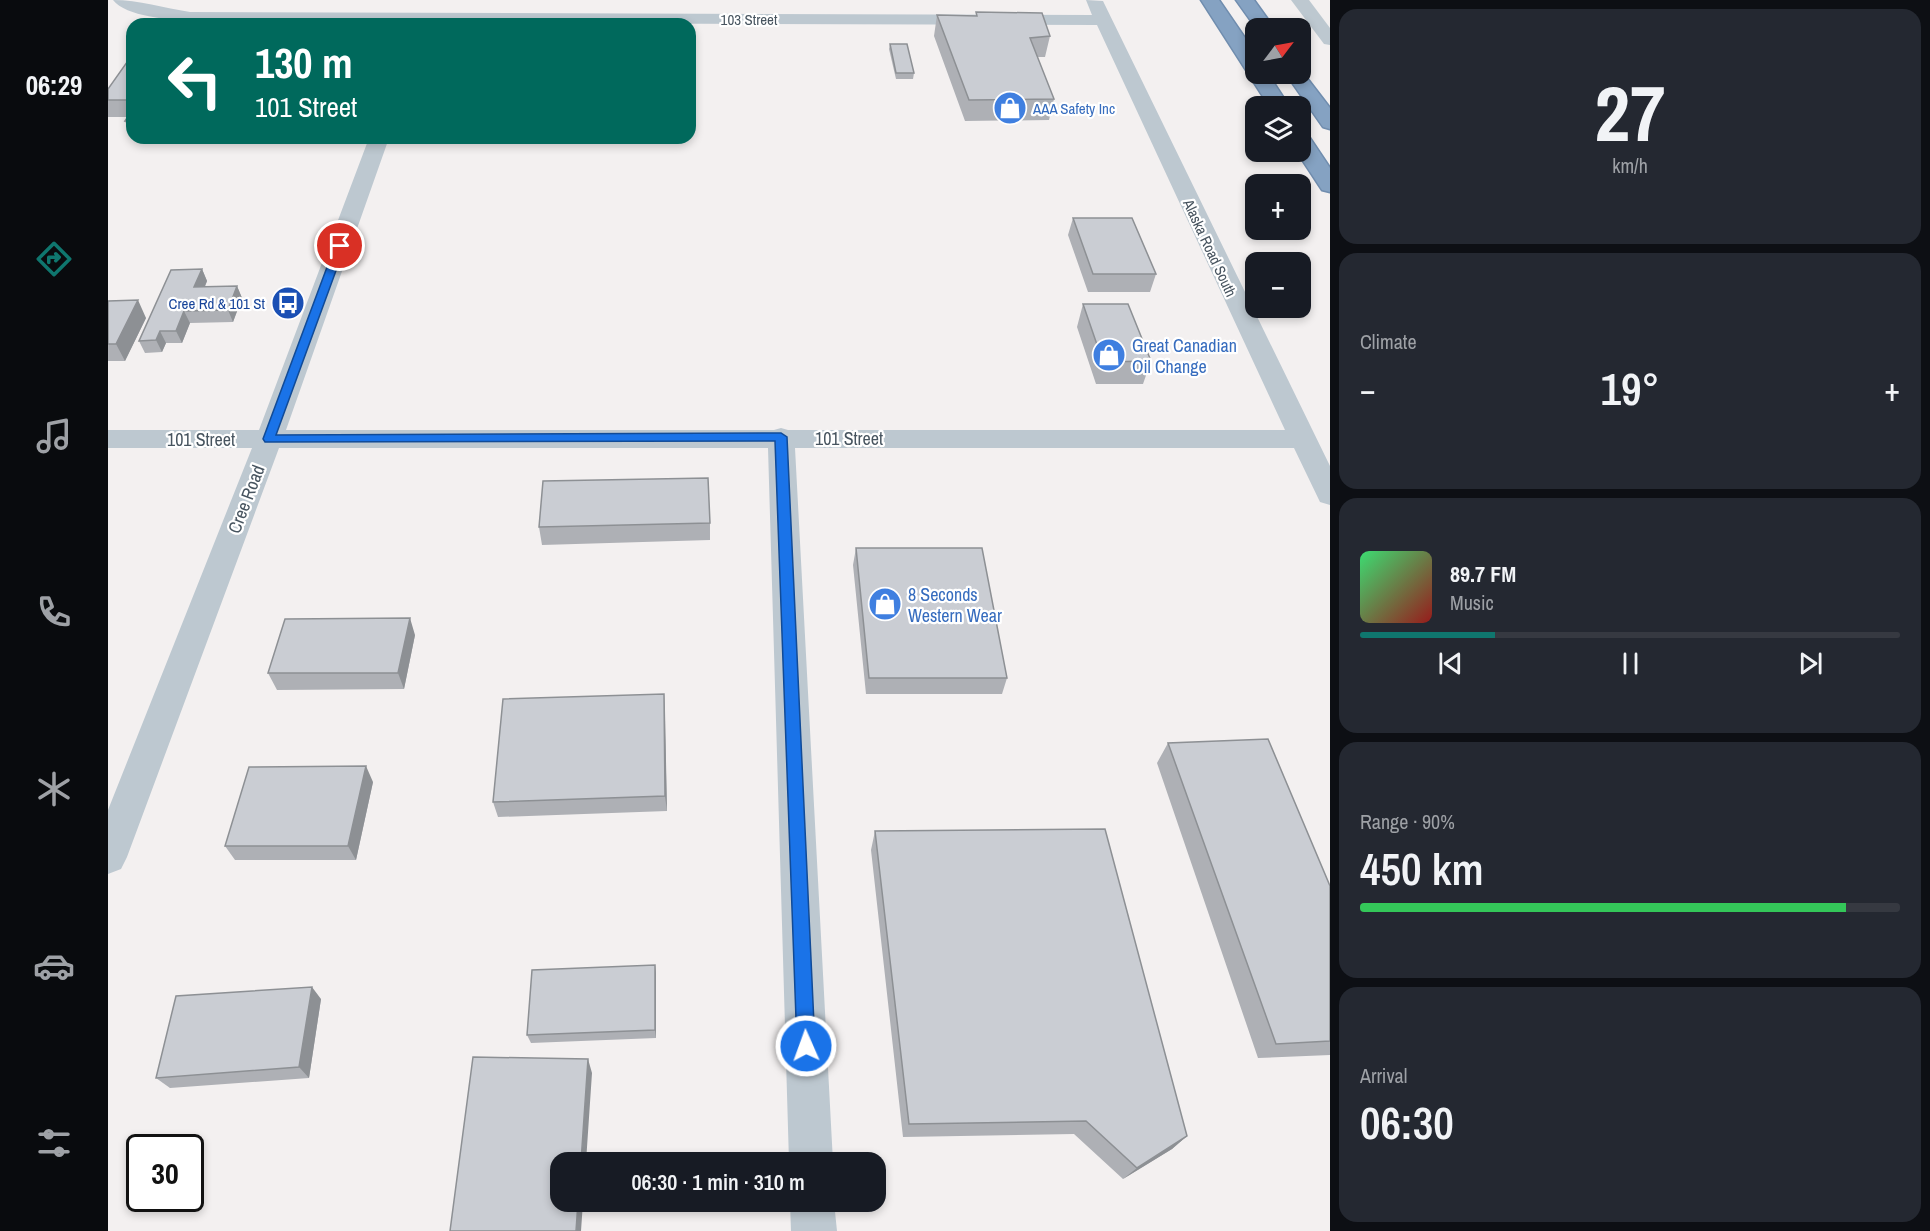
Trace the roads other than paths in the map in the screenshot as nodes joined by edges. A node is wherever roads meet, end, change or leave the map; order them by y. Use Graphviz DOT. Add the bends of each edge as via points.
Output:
graph roads {
  1 [pos="122,0"];
  2 [pos="1210,0"];
  3 [pos="1245,0"];
  4 [pos="1300,0"];
  5 [pos="430,1"];
  6 [pos="1098,10"];
  7 [pos="248,18"];
  8 [pos="423,18"];
  9 [pos="606,18"];
  10 [pos="1258,18"];
  11 [pos="1330,40"];
  12 [pos="1245,54"];
  13 [pos="1303,84"];
  14 [pos="1330,123"];
  15 [pos="377,144"];
  16 [pos="1311,156"];
  17 [pos="1330,185"];
  18 [pos="781,437"];
  19 [pos="1301,438"];
  20 [pos="108,439"];
  21 [pos="269,439"];
  22 [pos="1330,495"];
  23 [pos="108,857"];
  24 [pos="811,1152"];
  25 [pos="813,1212"];
  26 [pos="814,1231"];
  1 -- 7 [label="street, 103 Street" via="144,10 190,17"];
  2 -- 12 [label="highway"];
  3 -- 10 [label="highway"];
  4 -- 11 [label="street"];
  5 -- 8 [label="street"];
  6 -- 9 [label="street, 103 Street"];
  6 -- 19 [label="street, Alaska Road South"];
  13 -- 14 [label="highway"];
  15 -- 21 [label="street, Cree Road"];
  16 -- 17 [label="highway"];
  18 -- 19 [label="street, 101 Street"];
  18 -- 21 [label="street, 101 Street"];
  18 -- 24 [label="street"];
  19 -- 22 [label="street, Alaska Road South"];
  20 -- 21 [label="street, 101 Street"];
  21 -- 23 [label="street, Cree Road"];
  25 -- 26 [label="street"];
}
